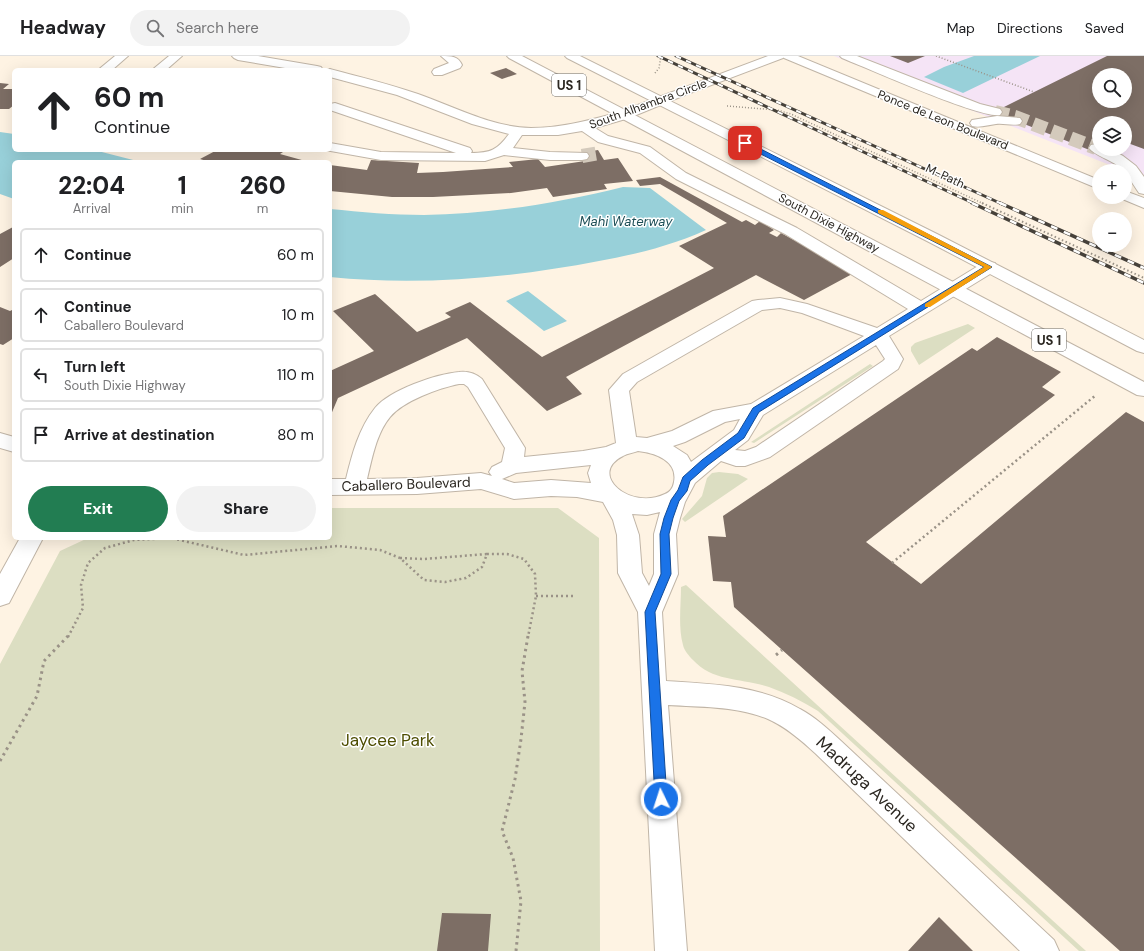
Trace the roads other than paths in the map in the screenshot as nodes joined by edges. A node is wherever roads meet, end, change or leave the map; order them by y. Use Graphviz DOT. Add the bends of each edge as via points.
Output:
graph roads {
  1 [pos="122,56"];
  2 [pos="176,56"];
  3 [pos="238,56"];
  4 [pos="447,56"];
  5 [pos="513,56"];
  6 [pos="571,56"];
  7 [pos="779,56"];
  8 [pos="788,56"];
  9 [pos="846,56"];
  10 [pos="107,68"];
  11 [pos="160,68"];
  12 [pos="316,68"];
  13 [pos="332,72"];
  14 [pos="438,72"];
  15 [pos="376,85"];
  16 [pos="362,93"];
  17 [pos="349,100"];
  18 [pos="660,101"];
  19 [pos="333,109"];
  20 [pos="995,112"];
  21 [pos="624,115"];
  22 [pos="1015,121"];
  23 [pos="956,125"];
  24 [pos="585,127"];
  25 [pos="518,131"];
  26 [pos="332,146"];
  27 [pos="634,146"];
  28 [pos="503,151"];
  29 [pos="600,153"];
  30 [pos="582,156"];
  31 [pos="1114,156"];
  32 [pos="485,157"];
  33 [pos="1092,182"];
  34 [pos="1144,190"];
  35 [pos="1132,198"];
  36 [pos="1144,203"];
  37 [pos="989,267"];
  38 [pos="953,289"];
  39 [pos="922,309"];
  40 [pos="879,336"];
  41 [pos="1144,347"];
  42 [pos="1144,390"];
  43 [pos="756,410"];
  44 [pos="0,440"];
  45 [pos="12,444"];
  46 [pos="650,444"];
  47 [pos="617,450"];
  48 [pos="718,452"];
  49 [pos="512,466"];
  50 [pos="686,479"];
  51 [pos="481,481"];
  52 [pos="355,486"];
  53 [pos="332,487"];
  54 [pos="610,497"];
  55 [pos="675,500"];
  56 [pos="31,540"];
  57 [pos="0,596"];
  58 [pos="650,612"];
  59 [pos="654,692"];
  60 [pos="671,951"];
  61 [pos="1043,951"];
  1 -- 10 [label="main road"];
  2 -- 11 [label="main road"];
  3 -- 12 [label="main road, South Alhambra Circle"];
  4 -- 14 [label="main road" via="454,60 456,65"];
  5 -- 21 [label="main road, South Dixie Highway / US 1"];
  6 -- 18 [label="main road, US 1"];
  7 -- 18 [label="main road, South Alhambra Circle"];
  8 -- 23 [label="main road, Ponce de Leon Boulevard"];
  9 -- 20 [label="main road" via="975,107"];
  13 -- 15 [label="main road, South Alhambra Circle"];
  15 -- 16 [label="main road"];
  15 -- 25 [label="main road, South Alhambra Circle" via="484,123"];
  17 -- 19 [label="main road"];
  18 -- 21 [label="main road, South Alhambra Circle"];
  18 -- 37 [label="main road, US 1"];
  19 -- 32 [label="main road"];
  21 -- 24 [label="main road, South Alhambra Circle"];
  21 -- 38 [label="main road, South Dixie Highway / US 1"];
  22 -- 23 [label="main road" via="997,120"];
  23 -- 33 [label="main road, Ponce de Leon Boulevard"];
  24 -- 25 [label="main road, South Alhambra Circle" via="558,131"];
  24 -- 27 [label="main road" via="603,138"];
  25 -- 28 [label="main road"];
  26 -- 32 [label="main road" via="381,156"];
  27 -- 29 [label="main road"];
  27 -- 39 [label="main road" via="645,150 681,176 791,231"];
  28 -- 30 [label="main road" via="550,156"];
  28 -- 32 [label="main road" via="495,156"];
  31 -- 34 [label="main road" via="1126,164 1141,181"];
  35 -- 36 [label="main road"];
  37 -- 38 [label="main road"];
  37 -- 41 [label="main road, US 1"];
  38 -- 39 [label="main road"];
  38 -- 42 [label="main road, South Dixie Highway / US 1"];
  39 -- 40 [label="main road"];
  40 -- 43 [label="main road"];
  40 -- 47 [label="main road" via="807,309 780,303 758,305 630,378 619,390 627,430"];
  40 -- 48 [label="main road" via="894,359 891,366 882,373 751,458 740,459"];
  43 -- 46 [label="main road" via="720,416 678,437"];
  43 -- 48 [label="main road" via="741,436"];
  44 -- 45 [label="main road"];
  46 -- 47 [label="main road" via="638,444"];
  46 -- 50 [label="main road" via="665,449 676,457 684,468"];
  47 -- 49 [label="main road, Caballero Boulevard" via="583,459"];
  47 -- 54 [label="main road" via="601,463 598,473 600,484"];
  48 -- 50 [label="main road"];
  49 -- 51 [label="main road, Caballero Boulevard"];
  49 -- 52 [label="main road" via="515,448 475,382 467,378 454,379 434,383 408,395 384,411 370,434"];
  50 -- 55 [label="main road" via="682,491"];
  51 -- 52 [label="main road, Caballero Boulevard" via="417,486"];
  51 -- 54 [label="main road, Caballero Boulevard" via="514,491 577,489"];
  52 -- 53 [label="main road, Caballero Boulevard"];
  54 -- 55 [label="main road" via="624,504 650,508"];
  54 -- 58 [label="main road" via="624,520 628,535 630,573"];
  55 -- 58 [label="main road" via="665,534 666,574"];
  56 -- 57 [label="main road"];
  58 -- 59 [label="main road"];
  59 -- 60 [label="main road"];
  59 -- 61 [label="main road, Madruga Avenue" via="747,701 775,709 805,727"];
}
